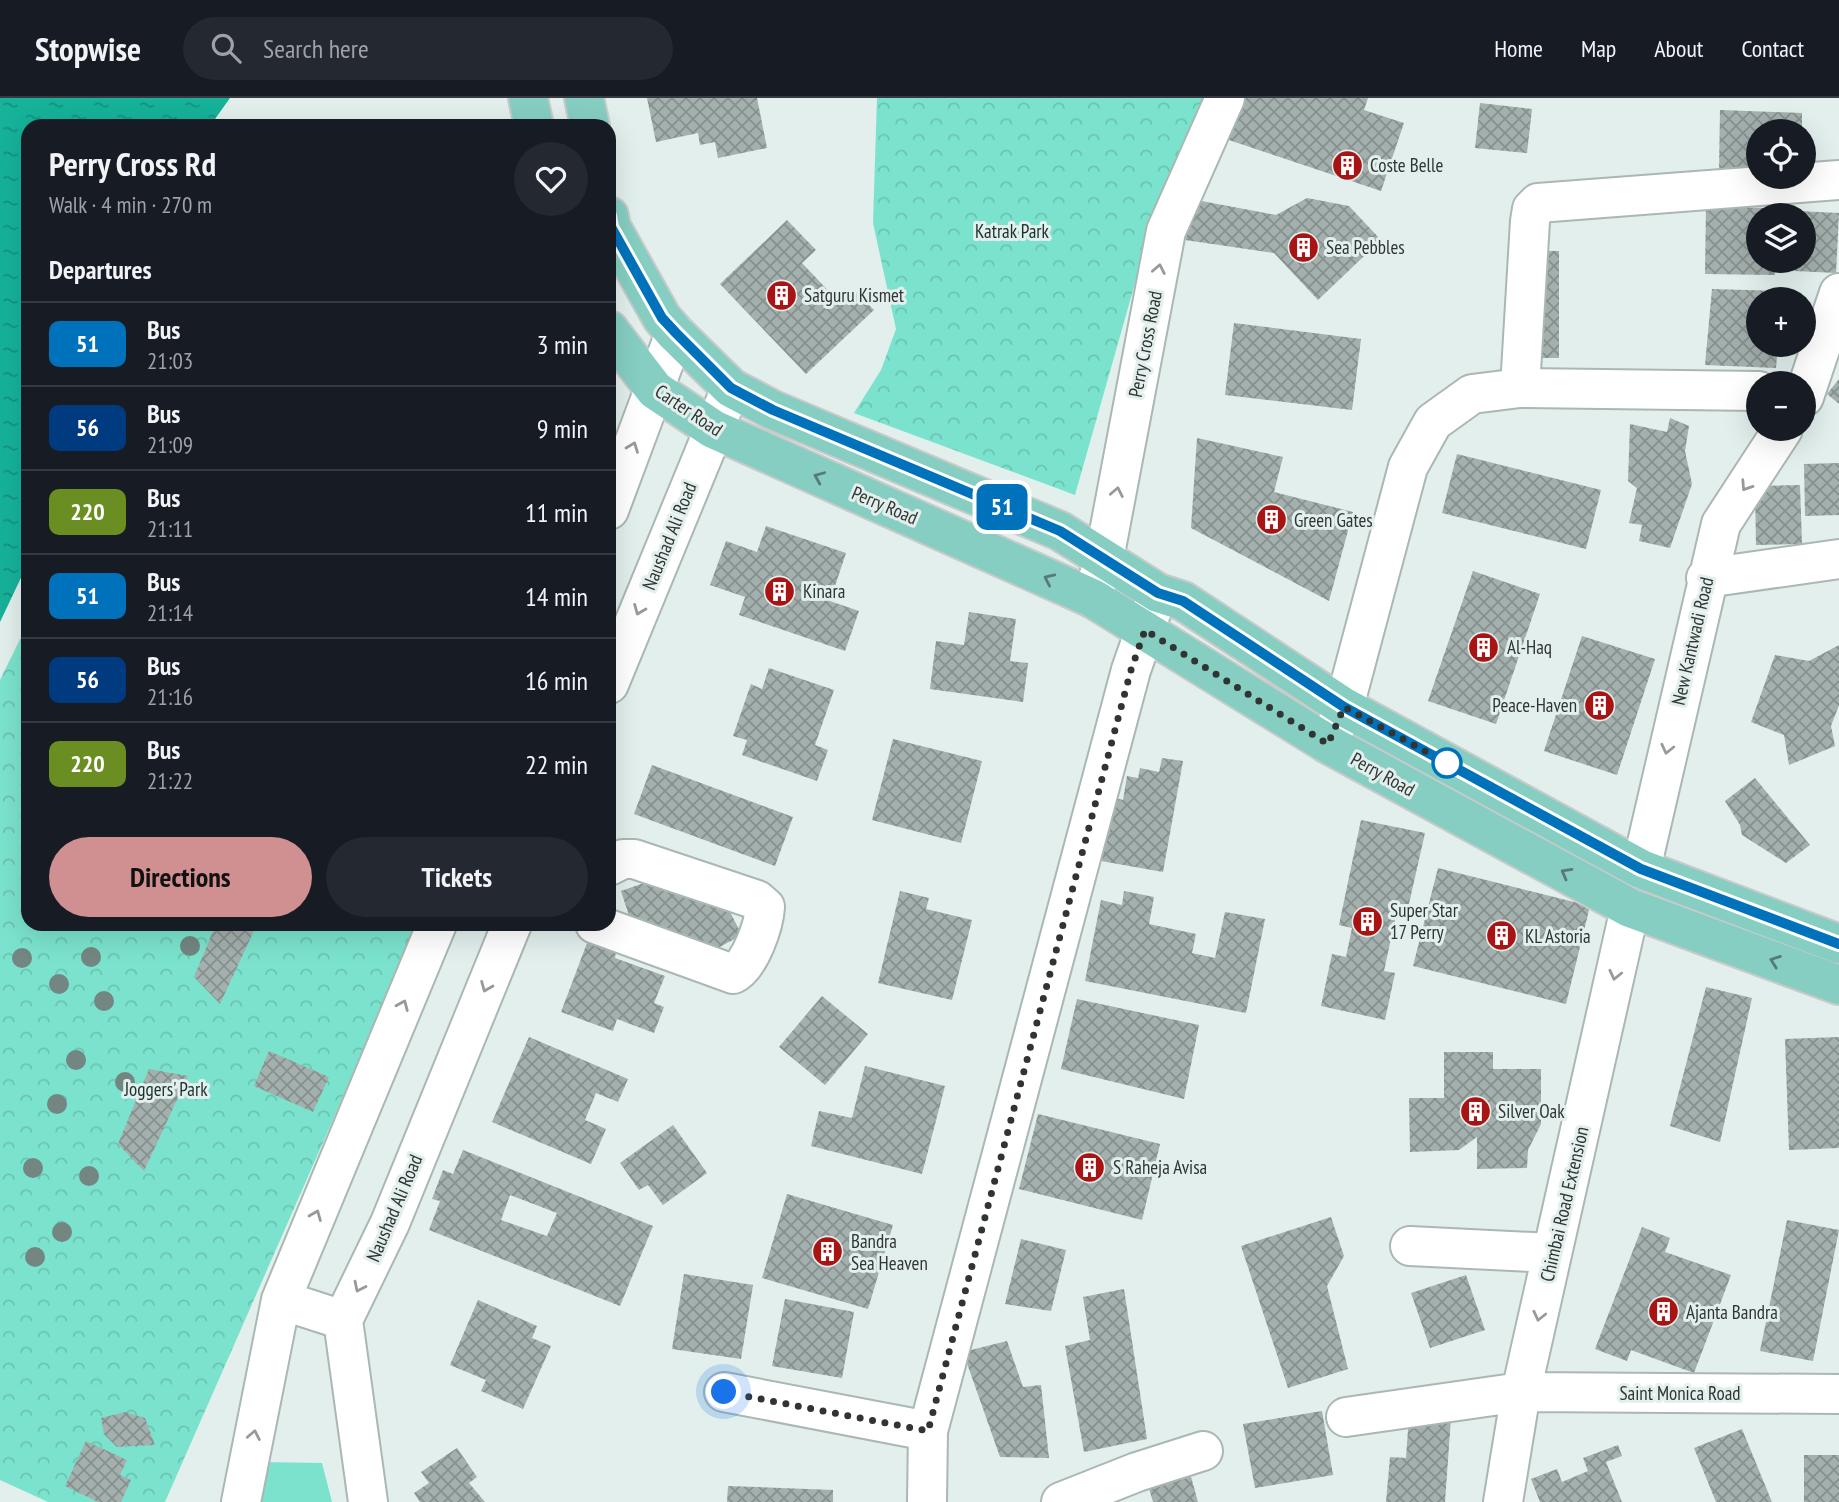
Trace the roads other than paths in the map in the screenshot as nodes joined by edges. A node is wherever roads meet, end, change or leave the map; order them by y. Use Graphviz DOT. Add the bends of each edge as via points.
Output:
graph roads {
  1 [pos="528,98"];
  2 [pos="584,98"];
  3 [pos="1225,98"];
  4 [pos="532,119"];
  5 [pos="588,119"];
  6 [pos="1839,180"];
  7 [pos="616,236"];
  8 [pos="1839,293"];
  9 [pos="676,333"];
  10 [pos="616,339"];
  11 [pos="1813,371"];
  12 [pos="731,388"];
  13 [pos="1520,388"];
  14 [pos="655,390"];
  15 [pos="1746,391"];
  16 [pos="713,429"];
  17 [pos="1775,441"];
  18 [pos="750,447"];
  19 [pos="616,492"];
  20 [pos="1104,559"];
  21 [pos="1839,559"];
  22 [pos="1706,579"];
  23 [pos="1158,593"];
  24 [pos="1092,598"];
  25 [pos="1145,630"];
  26 [pos="616,663"];
  27 [pos="1344,707"];
  28 [pos="1328,744"];
  29 [pos="616,862"];
  30 [pos="1641,869"];
  31 [pos="1630,908"];
  32 [pos="434,931"];
  33 [pos="509,931"];
  34 [pos="614,931"];
  35 [pos="1839,944"];
  36 [pos="1839,985"];
  37 [pos="1410,1246"];
  38 [pos="1552,1253"];
  39 [pos="281,1300"];
  40 [pos="343,1320"];
  41 [pos="724,1392"];
  42 [pos="1521,1392"];
  43 [pos="1839,1394"];
  44 [pos="1346,1417"];
  45 [pos="928,1431"];
  46 [pos="1203,1451"];
  47 [pos="241,1502"];
  48 [pos="368,1502"];
  49 [pos="927,1502"];
  50 [pos="1061,1502"];
  51 [pos="1503,1502"];
  1 -- 4 [label="main road"];
  2 -- 5 [label="main road"];
  20 -- 3 [label="street, Perry Cross Road, one-way" via="1166,231"];
  6 -- 13 [label="street" via="1538,204 1530,221"];
  7 -- 9 [label="main road"];
  8 -- 11 [label="street"];
  9 -- 12 [label="main road"];
  9 -- 14 [label="street"];
  10 -- 14 [label="main road, Carter Road"];
  12 -- 16 [label="street, Naushad Ali Road"];
  12 -- 20 [label="main road, Perry Road" via="1060,531"];
  13 -- 15 [label="street"];
  13 -- 27 [label="street" via="1472,394 1433,422 1408,467"];
  14 -- 16 [label="main road, Carter Road"];
  19 -- 14 [label="street, one-way"];
  16 -- 18 [label="main road, Carter Road"];
  16 -- 26 [label="street, Naushad Ali Road, one-way"];
  17 -- 22 [label="street, New Kantwadi Road, one-way" via="1721,524"];
  24 -- 18 [label="main road, Perry Road, one-way"];
  20 -- 23 [label="main road, Perry Road"];
  20 -- 24 [label="street, Perry Cross Road"];
  21 -- 22 [label="street"];
  22 -- 30 [label="street, New Kantwadi Road, one-way"];
  23 -- 25 [label="street"];
  23 -- 27 [label="main road, Perry Road" via="1183,601"];
  24 -- 25 [label="main road, Perry Road"];
  25 -- 28 [label="main road, Perry Road"];
  25 -- 45 [label="street"];
  27 -- 28 [label="street"];
  27 -- 30 [label="main road, Perry Road"];
  31 -- 28 [label="main road, Perry Road, one-way"];
  29 -- 34 [label="street" via="634,859 757,900 765,907 744,964 733,974"];
  30 -- 31 [label="main road"];
  30 -- 35 [label="main road"];
  36 -- 31 [label="main road, Perry Road, one-way"];
  31 -- 38 [label="street, Chimbai Road Extension, one-way"];
  39 -- 32 [label="street, one-way"];
  33 -- 40 [label="street, Naushad Ali Road, one-way" via="390,1223"];
  37 -- 38 [label="street"];
  38 -- 42 [label="street, Chimbai Road Extension, one-way"];
  39 -- 40 [label="street"];
  47 -- 39 [label="street, one-way"];
  40 -- 48 [label="street"];
  41 -- 45 [label="street"];
  42 -- 43 [label="street, Saint Monica Road"];
  42 -- 44 [label="street, Saint Monica Road"];
  42 -- 51 [label="street, Chimbai Road Extension"];
  45 -- 49 [label="street"];
  46 -- 50 [label="street"];
}
